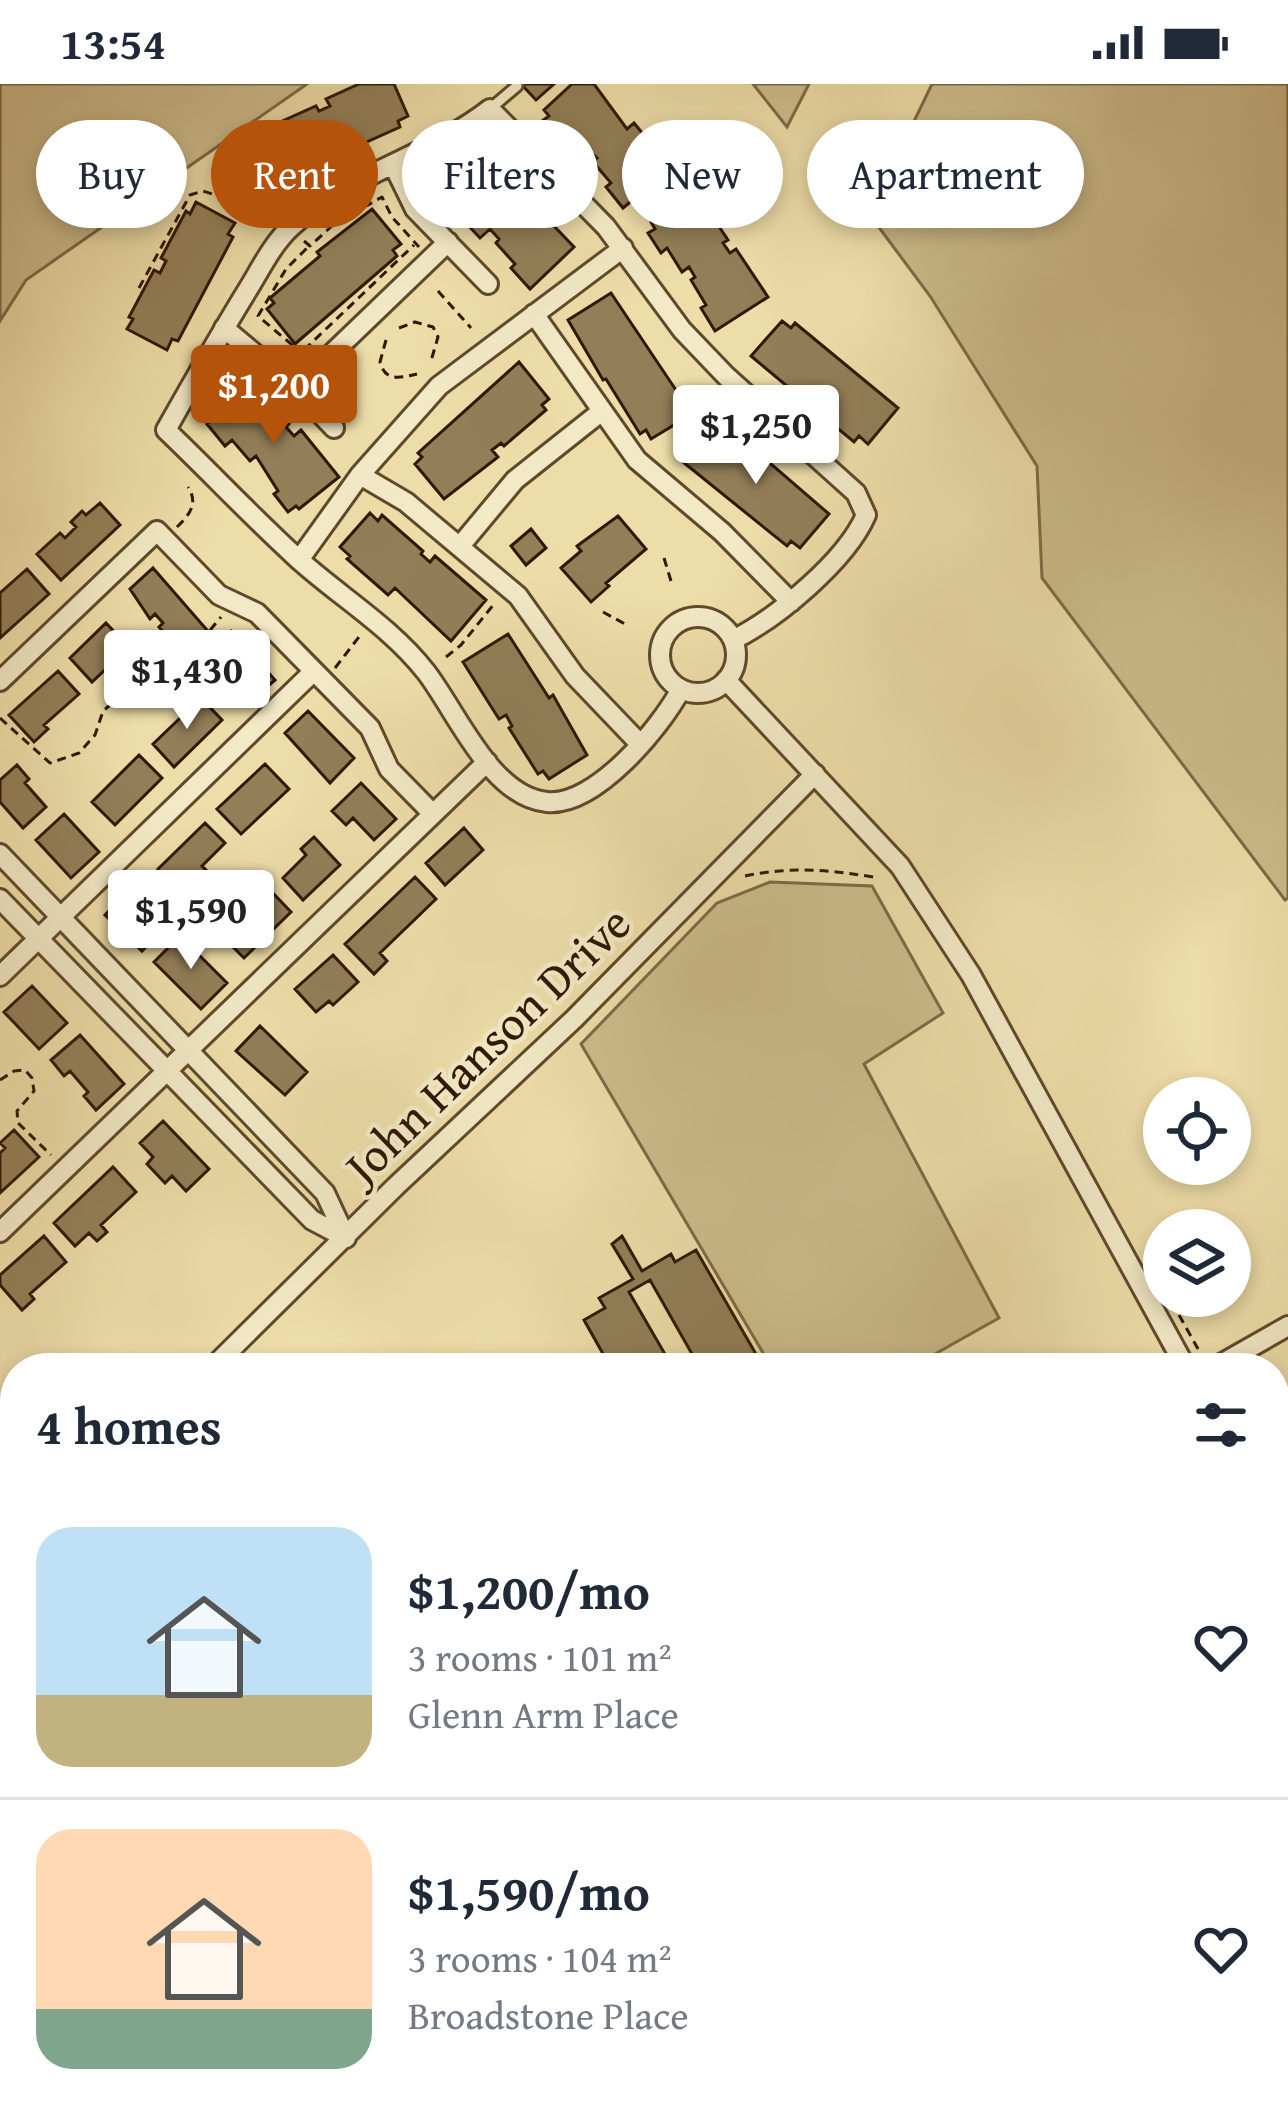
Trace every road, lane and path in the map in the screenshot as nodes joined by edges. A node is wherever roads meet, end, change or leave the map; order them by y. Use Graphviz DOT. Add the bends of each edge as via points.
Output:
graph roads {
  1 [pos="517,86"];
  2 [pos="490,109"];
  3 [pos="394,166"];
  4 [pos="211,194"];
  5 [pos="298,235"];
  6 [pos="448,242"];
  7 [pos="416,244"];
  8 [pos="310,246"];
  9 [pos="623,248"];
  10 [pos="424,253"];
  11 [pos="488,284"];
  12 [pos="139,288"];
  13 [pos="438,291"];
  14 [pos="534,314"];
  15 [pos="224,328"];
  16 [pos="399,328"];
  17 [pos="471,328"];
  18 [pos="386,340"];
  19 [pos="302,352"];
  20 [pos="431,361"];
  21 [pos="312,363"];
  22 [pos="417,374"];
  23 [pos="326,378"];
  24 [pos="296,388"];
  25 [pos="336,388"];
  26 [pos="602,411"];
  27 [pos="334,428"];
  28 [pos="361,475"];
  29 [pos="188,488"];
  30 [pos="166,530"];
  31 [pos="460,546"];
  32 [pos="664,558"];
  33 [pos="299,560"];
  34 [pos="671,581"];
  35 [pos="791,602"];
  36 [pos="494,604"];
  37 [pos="226,611"];
  38 [pos="603,612"];
  39 [pos="374,620"];
  40 [pos="625,624"];
  41 [pos="733,640"];
  42 [pos="446,657"];
  43 [pos="318,676"];
  44 [pos="726,680"];
  45 [pos="0,681"];
  46 [pos="682,689"];
  47 [pos="0,718"];
  48 [pos="640,744"];
  49 [pos="487,762"];
  50 [pos="815,775"];
  51 [pos="432,813"];
  52 [pos="0,854"];
  53 [pos="746,876"];
  54 [pos="879,878"];
  55 [pos="0,899"];
  56 [pos="60,918"];
  57 [pos="38,939"];
  58 [pos="0,976"];
  59 [pos="188,1050"];
  60 [pos="166,1070"];
  61 [pos="0,1081"];
  62 [pos="65,1168"];
  63 [pos="0,1232"];
  64 [pos="346,1238"];
  65 [pos="1180,1317"];
  66 [pos="1288,1326"];
  67 [pos="227,1353"];
  68 [pos="1178,1353"];
  69 [pos="1203,1353"];
  70 [pos="1239,1353"];
  1 -- 2 [label="lane"];
  2 -- 3 [label="street"];
  2 -- 9 [label="street"];
  3 -- 6 [label="street" via="416,208"];
  3 -- 15 [label="street" via="292,226"];
  4 -- 12 [label="path" via="190,195"];
  5 -- 8 [label="path"];
  6 -- 11 [label="street"];
  6 -- 24 [label="street"];
  7 -- 8 [label="path" via="382,197"];
  7 -- 10 [label="path"];
  7 -- 19 [label="path"];
  8 -- 19 [label="path" via="258,316"];
  9 -- 14 [label="street"];
  9 -- 35 [label="street" via="697,345 856,493 866,515 858,532"];
  13 -- 17 [label="path"];
  14 -- 26 [label="street"];
  14 -- 28 [label="street" via="440,386"];
  15 -- 24 [label="street"];
  15 -- 33 [label="street" via="166,430"];
  16 -- 20 [label="path" via="434,327"];
  18 -- 22 [label="path" via="386,374"];
  19 -- 21 [label="path"];
  23 -- 25 [label="path"];
  24 -- 27 [label="street"];
  26 -- 31 [label="street" via="515,480"];
  26 -- 35 [label="street" via="637,460"];
  28 -- 31 [label="street"];
  28 -- 33 [label="street"];
  29 -- 30 [label="path" via="192,508"];
  30 -- 43 [label="street" via="219,595 257,614"];
  30 -- 45 [label="street"];
  31 -- 48 [label="street" via="518,596 574,676"];
  32 -- 34 [label="path"];
  33 -- 39 [label="street"];
  35 -- 41 [label="street"];
  36 -- 42 [label="path"];
  37 -- 47 [label="path" via="181,665 143,677 103,711 79,753 50,764"];
  38 -- 40 [label="path"];
  39 -- 43 [label="path"];
  39 -- 49 [label="street" via="428,674"];
  41 -- 44 [label="street"];
  41 -- 46 [label="street" via="704,618 671,628 661,661"];
  43 -- 51 [label="street" via="370,728 388,769"];
  43 -- 56 [label="street"];
  44 -- 46 [label="street" via="706,692"];
  44 -- 50 [label="street"];
  46 -- 48 [label="street"];
  48 -- 49 [label="street" via="604,780 549,803 517,793"];
  49 -- 51 [label="street"];
  50 -- 64 [label="street, John Hanson Drive"];
  50 -- 68 [label="street" via="900,866 971,975"];
  51 -- 59 [label="street"];
  52 -- 56 [label="street"];
  53 -- 54 [label="path" via="811,868"];
  55 -- 57 [label="street"];
  56 -- 57 [label="street"];
  56 -- 59 [label="street"];
  57 -- 58 [label="street"];
  57 -- 60 [label="street"];
  59 -- 60 [label="street"];
  59 -- 64 [label="street" via="326,1193"];
  60 -- 62 [label="street"];
  60 -- 64 [label="street" via="312,1220"];
  61 -- 62 [label="path" via="14,1071 32,1078 18,1123"];
  62 -- 63 [label="street"];
  64 -- 67 [label="street, John Hanson Drive"];
  65 -- 69 [label="path"];
  66 -- 70 [label="street"];
}
